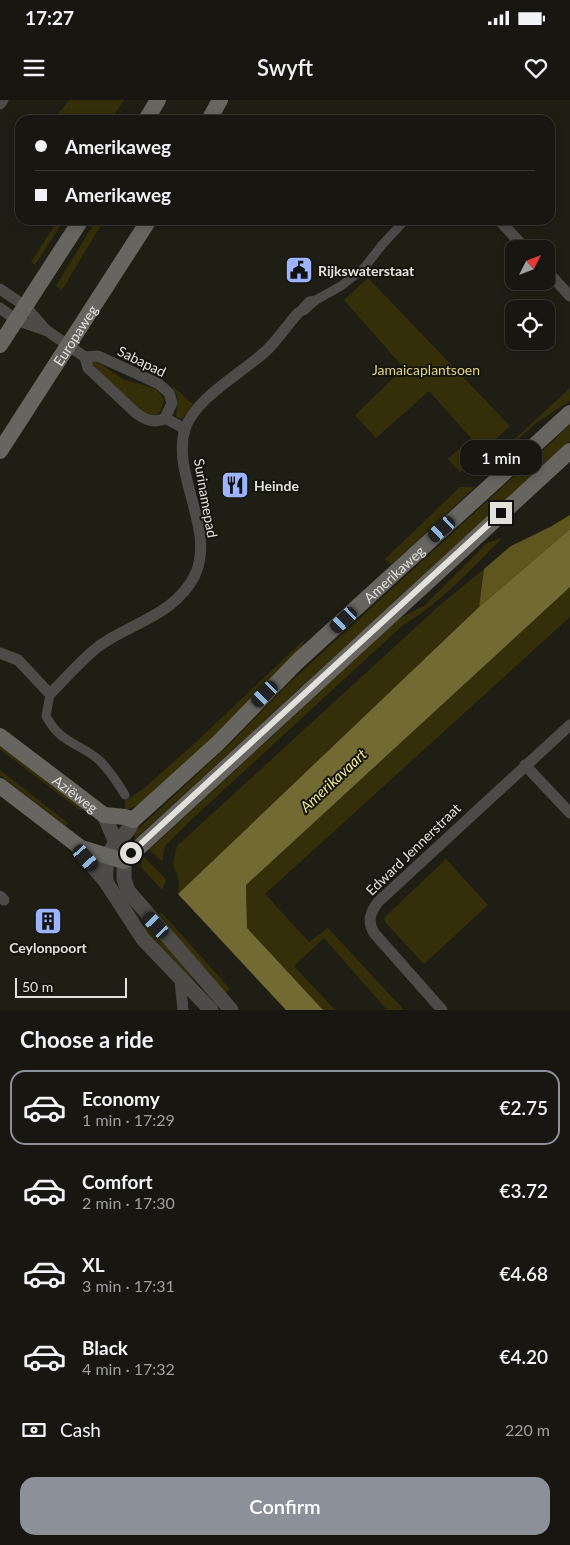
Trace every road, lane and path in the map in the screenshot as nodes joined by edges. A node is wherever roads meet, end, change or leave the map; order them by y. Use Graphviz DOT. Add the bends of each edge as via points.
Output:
graph roads {
  1 [pos="3,100"];
  2 [pos="158,100"];
  3 [pos="220,100"];
  4 [pos="0,104"];
  5 [pos="149,115"];
  6 [pos="212,115"];
  7 [pos="78,225"];
  8 [pos="146,225"];
  9 [pos="397,225"];
  10 [pos="402,225"];
  11 [pos="504,225"];
  12 [pos="394,231"];
  13 [pos="518,240"];
  14 [pos="555,280"];
  15 [pos="0,289"];
  16 [pos="570,296"];
  17 [pos="0,308"];
  18 [pos="20,313"];
  19 [pos="298,313"];
  20 [pos="0,345"];
  21 [pos="68,346"];
  22 [pos="85,357"];
  23 [pos="570,413"];
  24 [pos="165,418"];
  25 [pos="185,429"];
  26 [pos="0,451"];
  27 [pos="570,451"];
  28 [pos="0,653"];
  29 [pos="50,694"];
  30 [pos="570,725"];
  31 [pos="0,736"];
  32 [pos="525,764"];
  33 [pos="0,786"];
  34 [pos="125,795"];
  35 [pos="570,813"];
  36 [pos="104,815"];
  37 [pos="133,820"];
  38 [pos="80,848"];
  39 [pos="116,853"];
  40 [pos="106,882"];
  41 [pos="180,980"];
  42 [pos="183,1010"];
  43 [pos="211,1010"];
  44 [pos="231,1010"];
  45 [pos="442,1010"];
  1 -- 4 [label="street"];
  2 -- 5 [label="main road"];
  3 -- 6 [label="main road"];
  7 -- 18 [label="main road"];
  8 -- 21 [label="main road, Europaweg"];
  9 -- 12 [label="street, Surinamepad"];
  10 -- 12 [label="street, Surinamepad"];
  11 -- 13 [label="street"];
  12 -- 19 [label="street, Surinamepad" via="364,268"];
  14 -- 16 [label="street"];
  15 -- 18 [label="street"];
  17 -- 18 [label="street"];
  18 -- 20 [label="main road"];
  18 -- 21 [label="street, Sabapad"];
  19 -- 25 [label="street, Surinamepad" via="271,346 199,407"];
  21 -- 22 [label="street, Sabapad"];
  21 -- 26 [label="main road, Europaweg"];
  22 -- 24 [label="street, Sabapad" via="88,368 136,413 154,422"];
  22 -- 24 [label="street, Sabapad" via="98,356 159,384 169,393 172,403"];
  23 -- 37 [label="main road, Amerikaweg" via="298,661 218,743"];
  24 -- 25 [label="street"];
  25 -- 29 [label="street, Surinamepad" via="182,447 198,524 200,556 194,576 177,601 99,647"];
  27 -- 39 [label="main road, Amerikaweg"];
  28 -- 29 [label="street" via="18,660"];
  29 -- 34 [label="street" via="46,716 53,729 100,761"];
  30 -- 32 [label="street, Edward Jennerstraat"];
  31 -- 36 [label="main road, Aziëweg"];
  32 -- 35 [label="street"];
  32 -- 45 [label="street, Edward Jennerstraat" via="378,902 369,920 374,933"];
  33 -- 38 [label="main road"];
  36 -- 37 [label="main road"];
  36 -- 39 [label="street, Aziëweg"];
  37 -- 39 [label="street, Amerikaweg"];
  38 -- 39 [label="main road"];
  38 -- 40 [label="street"];
  39 -- 40 [label="street" via="105,866"];
  39 -- 44 [label="street, Aziëweg" via="135,902"];
  40 -- 41 [label="street" via="131,923"];
  41 -- 42 [label="street"];
  41 -- 43 [label="street"];
}
